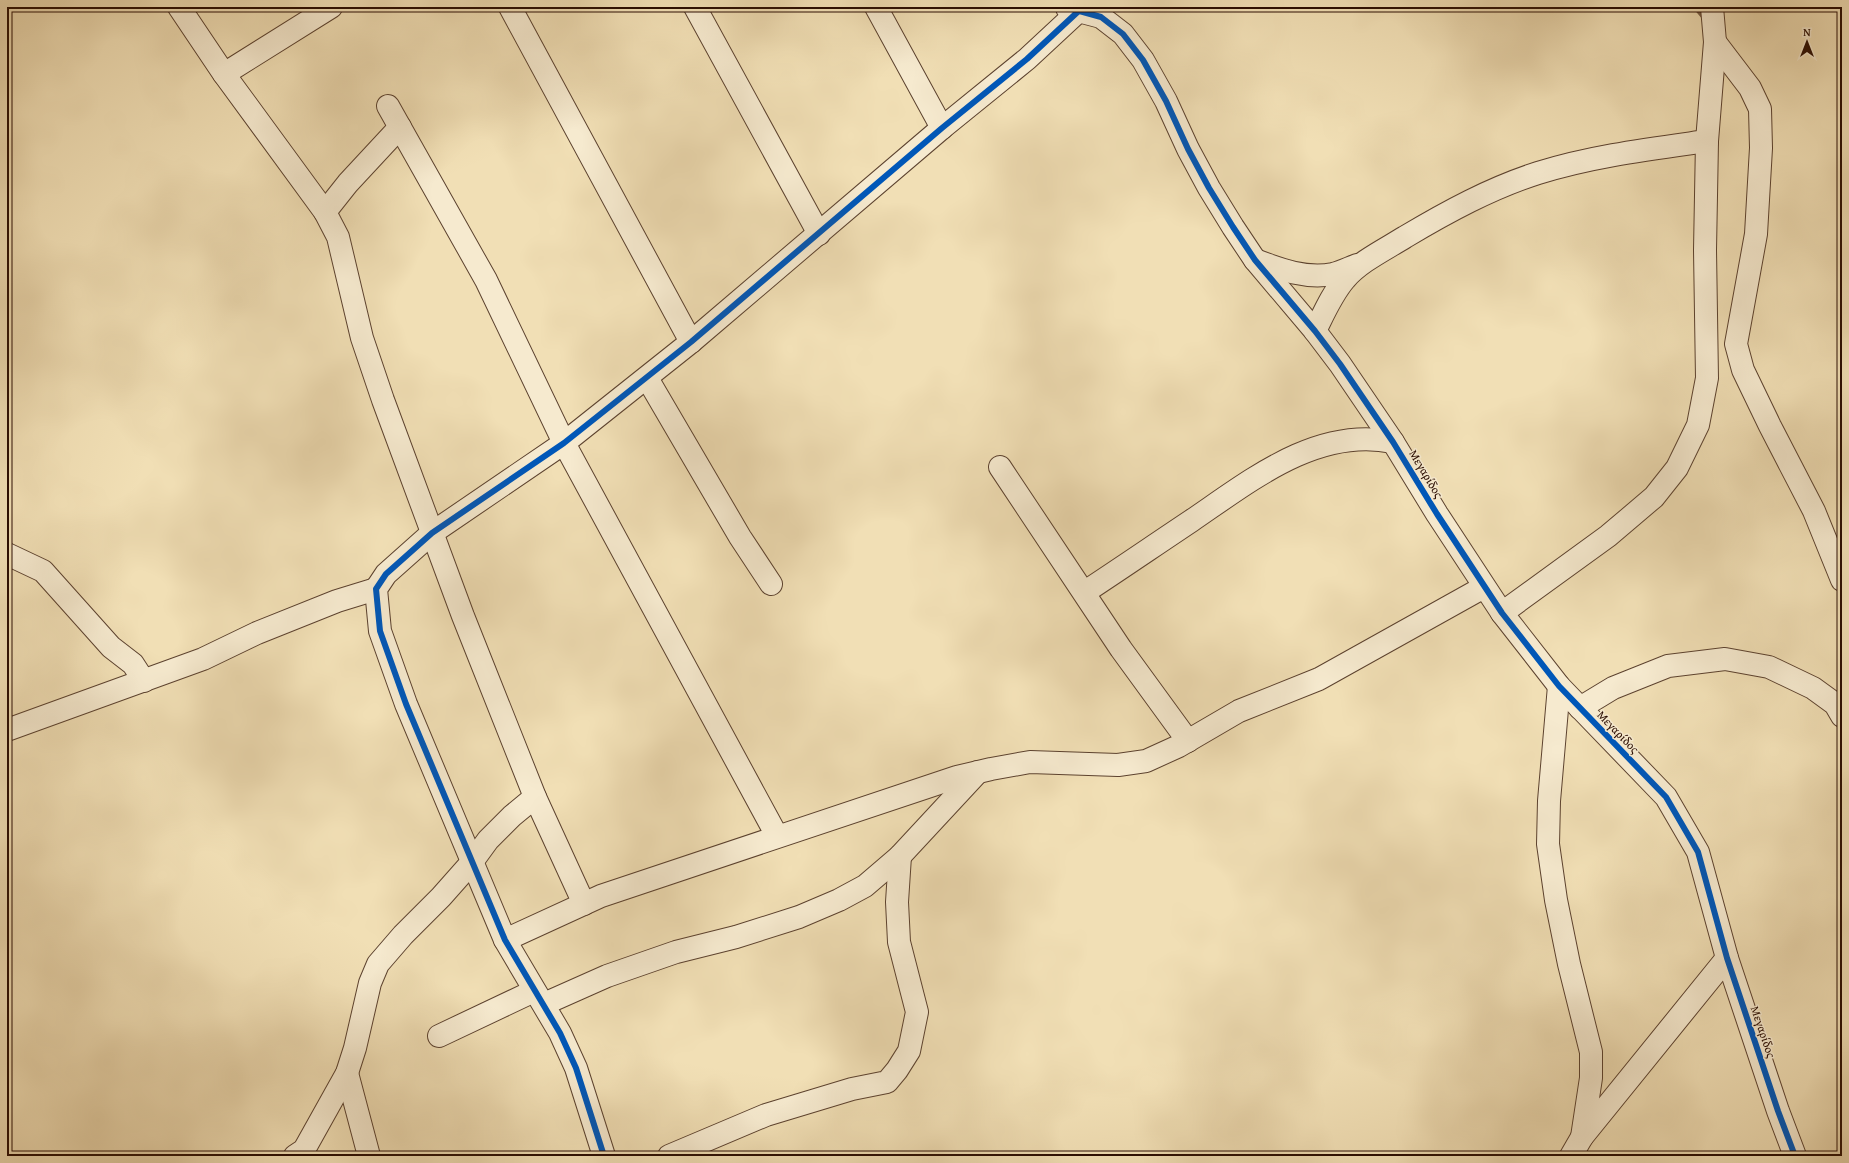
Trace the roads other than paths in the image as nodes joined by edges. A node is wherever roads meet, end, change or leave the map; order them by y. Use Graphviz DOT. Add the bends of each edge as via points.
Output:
graph roads {
  1 [pos="179,7"];
  2 [pos="331,7"];
  3 [pos="510,7"];
  4 [pos="695,7"];
  5 [pos="876,7"];
  6 [pos="1712,7"];
  7 [pos="1076,8"];
  8 [pos="1715,42"];
  9 [pos="224,74"];
  10 [pos="388,106"];
  11 [pos="400,127"];
  12 [pos="942,128"];
  13 [pos="1707,141"];
  14 [pos="325,212"];
  15 [pos="819,234"];
  16 [pos="1254,260"];
  17 [pos="1369,260"];
  18 [pos="1315,331"];
  19 [pos="691,342"];
  20 [pos="647,378"];
  21 [pos="1394,442"];
  22 [pos="564,443"];
  23 [pos="1000,467"];
  24 [pos="432,533"];
  25 [pos="7,554"];
  26 [pos="1842,580"];
  27 [pos="771,584"];
  28 [pos="1484,586"];
  29 [pos="376,590"];
  30 [pos="1085,592"];
  31 [pos="1502,613"];
  32 [pos="144,680"];
  33 [pos="1559,686"];
  34 [pos="1580,708"];
  35 [pos="1842,716"];
  36 [pos="7,730"];
  37 [pos="1188,741"];
  38 [pos="978,772"];
  39 [pos="535,797"];
  40 [pos="777,836"];
  41 [pos="900,856"];
  42 [pos="472,862"];
  43 [pos="584,904"];
  44 [pos="505,940"];
  45 [pos="1727,958"];
  46 [pos="539,997"];
  47 [pos="440,1036"];
  48 [pos="347,1073"];
  49 [pos="1582,1137"];
  50 [pos="295,1156"];
  51 [pos="368,1156"];
  52 [pos="604,1156"];
  53 [pos="669,1156"];
  54 [pos="1571,1156"];
  55 [pos="1795,1156"];
  1 -- 9 [label="street"];
  2 -- 9 [label="street"];
  3 -- 19 [label="street"];
  4 -- 15 [label="street"];
  5 -- 12 [label="street"];
  6 -- 8 [label="street"];
  7 -- 12 [label="street" via="1028,59"];
  7 -- 16 [label="street, Μεγαρίδος" via="1101,17 1123,34 1143,60 1209,188"];
  8 -- 13 [label="street"];
  8 -- 26 [label="street" via="1750,88 1760,108 1761,148 1756,234 1736,344 1743,370 1814,511"];
  9 -- 14 [label="street"];
  10 -- 11 [label="street"];
  11 -- 14 [label="street"];
  11 -- 22 [label="street" via="486,280"];
  12 -- 15 [label="street"];
  13 -- 17 [label="street" via="1595,158 1537,173 1455,208"];
  13 -- 31 [label="street" via="1707,378 1698,425 1677,468 1654,498 1608,536"];
  14 -- 24 [label="street" via="338,237 364,345"];
  15 -- 19 [label="street"];
  16 -- 17 [label="street" via="1280,270 1311,276 1335,274"];
  16 -- 18 [label="street, Μεγαρίδος"];
  17 -- 18 [label="street" via="1346,278 1332,297"];
  18 -- 21 [label="street, Μεγαρίδος"];
  19 -- 20 [label="street"];
  20 -- 22 [label="street"];
  20 -- 27 [label="street" via="740,537"];
  21 -- 28 [label="street, Μεγαρίδος"];
  21 -- 30 [label="street" via="1381,439 1350,440 1289,458 1248,482"];
  22 -- 24 [label="street"];
  22 -- 40 [label="street"];
  23 -- 30 [label="street"];
  24 -- 29 [label="street" via="386,574"];
  24 -- 39 [label="street"];
  25 -- 32 [label="street" via="42,571 111,647 133,664"];
  28 -- 31 [label="street, Μεγαρίδος"];
  28 -- 37 [label="street" via="1319,679 1239,711"];
  29 -- 32 [label="street" via="337,601 257,633 203,659"];
  29 -- 42 [label="street" via="380,631 406,704"];
  30 -- 37 [label="street" via="1121,649"];
  31 -- 33 [label="street, Μεγαρίδος"];
  32 -- 36 [label="street"];
  33 -- 34 [label="street, Μεγαρίδος"];
  33 -- 49 [label="street" via="1549,793 1548,844 1569,964 1591,1052 1591,1078"];
  34 -- 35 [label="street" via="1614,688 1668,666 1725,659 1768,667 1813,688 1835,704"];
  34 -- 45 [label="street, Μεγαρίδος" via="1666,797 1682,822 1698,852"];
  37 -- 38 [label="street" via="1146,761 1118,765 1030,762"];
  38 -- 40 [label="street"];
  38 -- 41 [label="street"];
  39 -- 42 [label="street" via="488,840"];
  39 -- 43 [label="street"];
  40 -- 43 [label="street" via="623,888"];
  41 -- 46 [label="street" via="865,886 799,917 676,952"];
  41 -- 53 [label="street" via="897,902 899,942 918,1012 909,1051 897,1070 886,1082 852,1089 766,1116"];
  42 -- 44 [label="street"];
  42 -- 48 [label="street" via="378,964 370,983"];
  43 -- 44 [label="street"];
  44 -- 46 [label="street"];
  45 -- 49 [label="street"];
  45 -- 55 [label="street, Μεγαρίδος"];
  46 -- 47 [label="street"];
  46 -- 52 [label="street" via="576,1068"];
  48 -- 50 [label="street" via="304,1150"];
  48 -- 51 [label="street"];
  49 -- 54 [label="street"];
}
